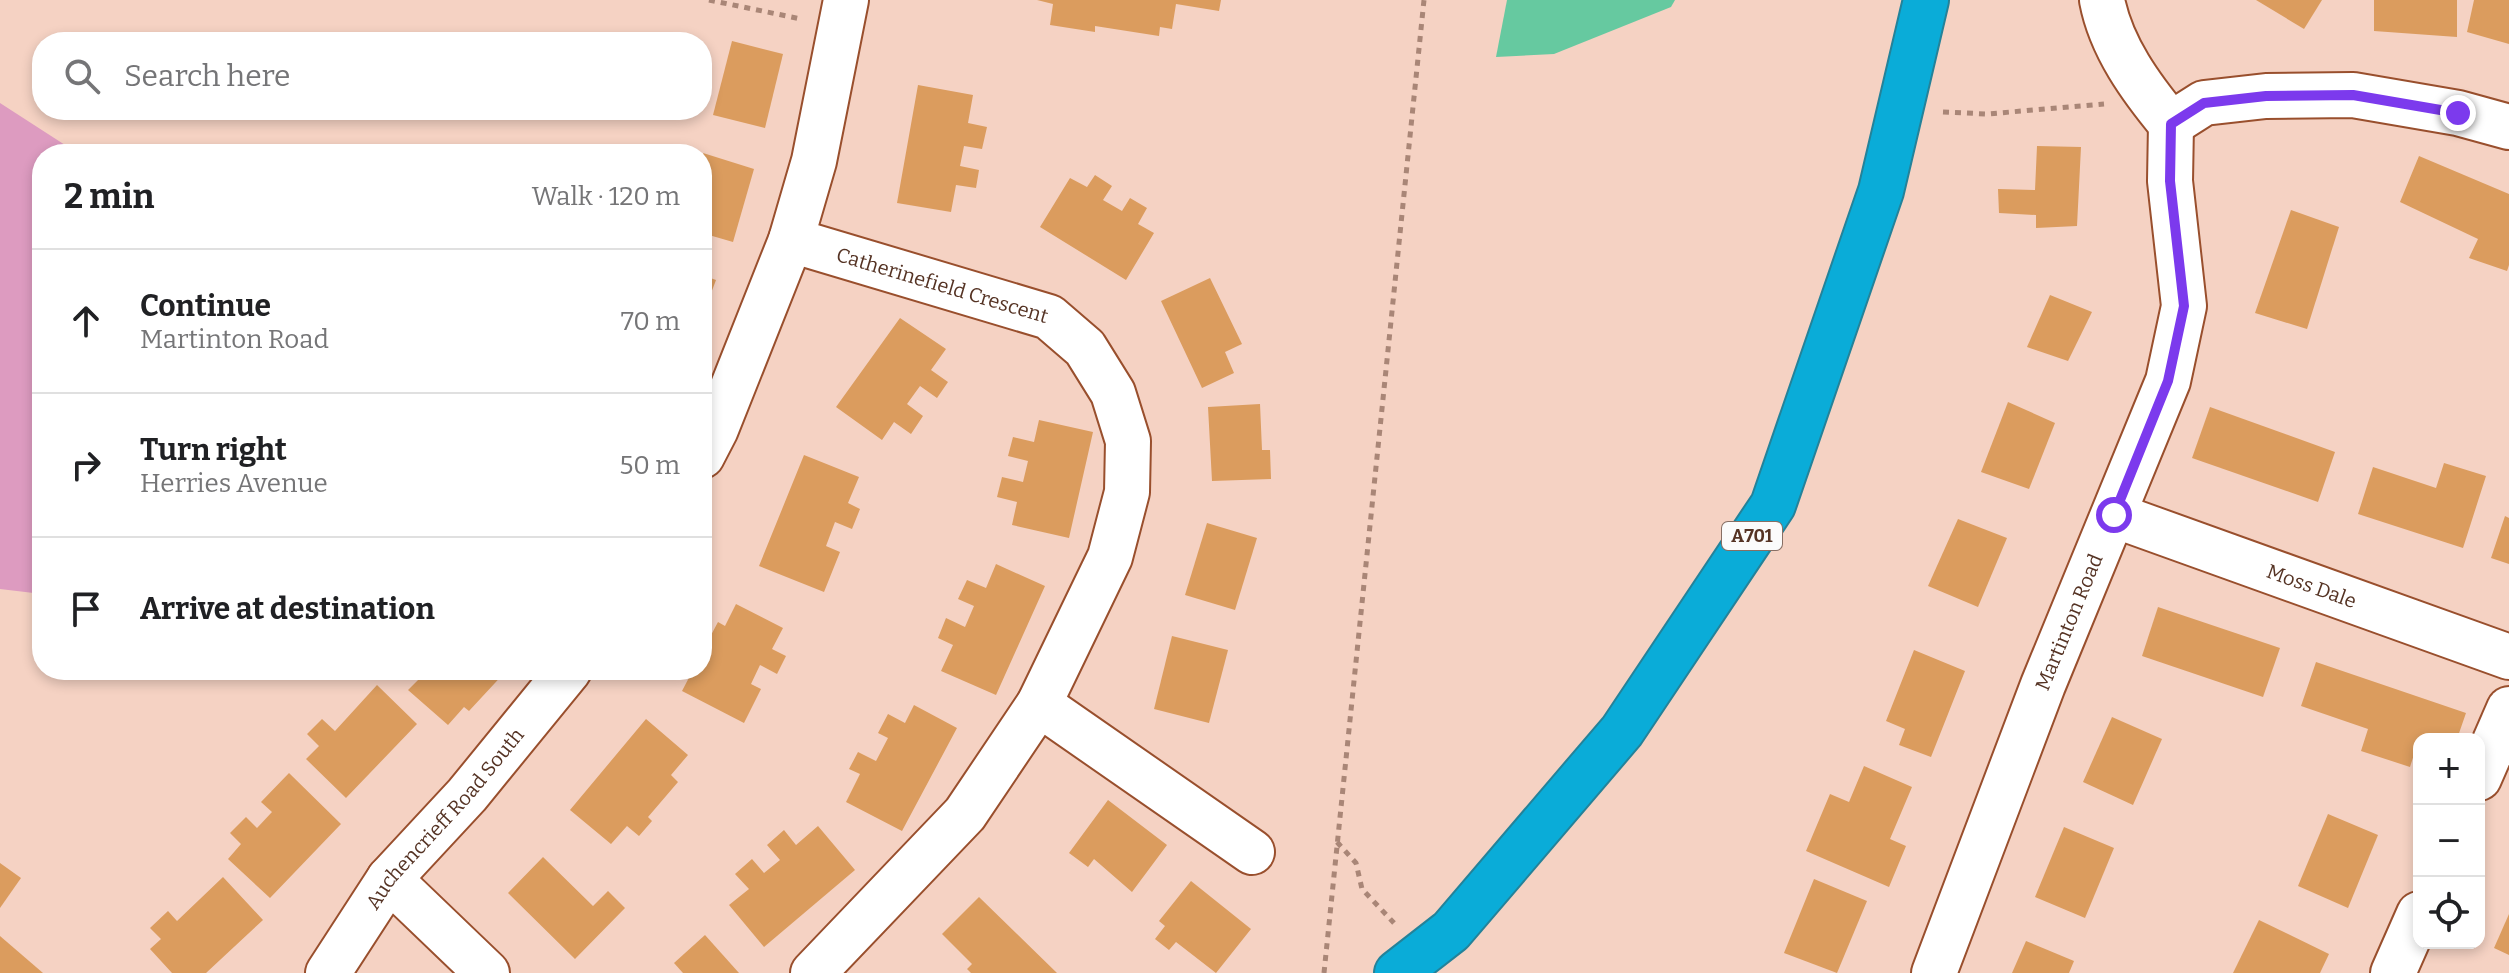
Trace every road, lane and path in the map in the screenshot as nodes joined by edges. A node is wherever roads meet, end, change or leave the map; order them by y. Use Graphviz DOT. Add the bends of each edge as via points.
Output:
graph roads {
  1 [pos="709,0"];
  2 [pos="1424,0"];
  3 [pos="1926,0"];
  4 [pos="2102,0"];
  5 [pos="844,14"];
  6 [pos="1902,110"];
  7 [pos="2171,124"];
  8 [pos="2509,127"];
  9 [pos="791,240"];
  10 [pos="712,437"];
  11 [pos="2114,515"];
  12 [pos="2509,657"];
  13 [pos="561,680"];
  14 [pos="1039,704"];
  15 [pos="2509,709"];
  16 [pos="2485,764"];
  17 [pos="1337,842"];
  18 [pos="1252,852"];
  19 [pos="389,879"];
  20 [pos="2413,928"];
  21 [pos="1410,963"];
  22 [pos="328,973"];
  23 [pos="487,973"];
  24 [pos="813,973"];
  25 [pos="1324,973"];
  26 [pos="1934,973"];
  27 [pos="2393,973"];
  1 -- 5 [label="path"];
  2 -- 17 [label="path"];
  3 -- 6 [label="highway, A701"];
  4 -- 7 [label="street" via="2107,23 2143,90"];
  5 -- 9 [label="street" via="814,161"];
  6 -- 7 [label="path" via="1987,114 2105,104"];
  6 -- 21 [label="highway, A701" via="1881,191 1773,505 1622,731 1451,931"];
  7 -- 8 [label="street" via="2204,103 2353,95"];
  7 -- 11 [label="street, Martinton Road" via="2170,181 2184,306 2168,381"];
  9 -- 10 [label="street"];
  9 -- 14 [label="street, Catherinefield Crescent" via="1049,317 1085,348 1113,393 1128,441 1127,492 1110,557"];
  11 -- 12 [label="street, Moss Dale"];
  11 -- 26 [label="street, Martinton Road"];
  13 -- 19 [label="street, Auchencrieff Road South" via="467,795"];
  14 -- 18 [label="street"];
  14 -- 24 [label="street, Catherinefield Crescent" via="965,814"];
  15 -- 16 [label="street"];
  17 -- 21 [label="path" via="1356,863 1362,889"];
  17 -- 25 [label="path"];
  19 -- 22 [label="street, Auchencrieff Road South"];
  19 -- 23 [label="street"];
  20 -- 27 [label="street"];
}
